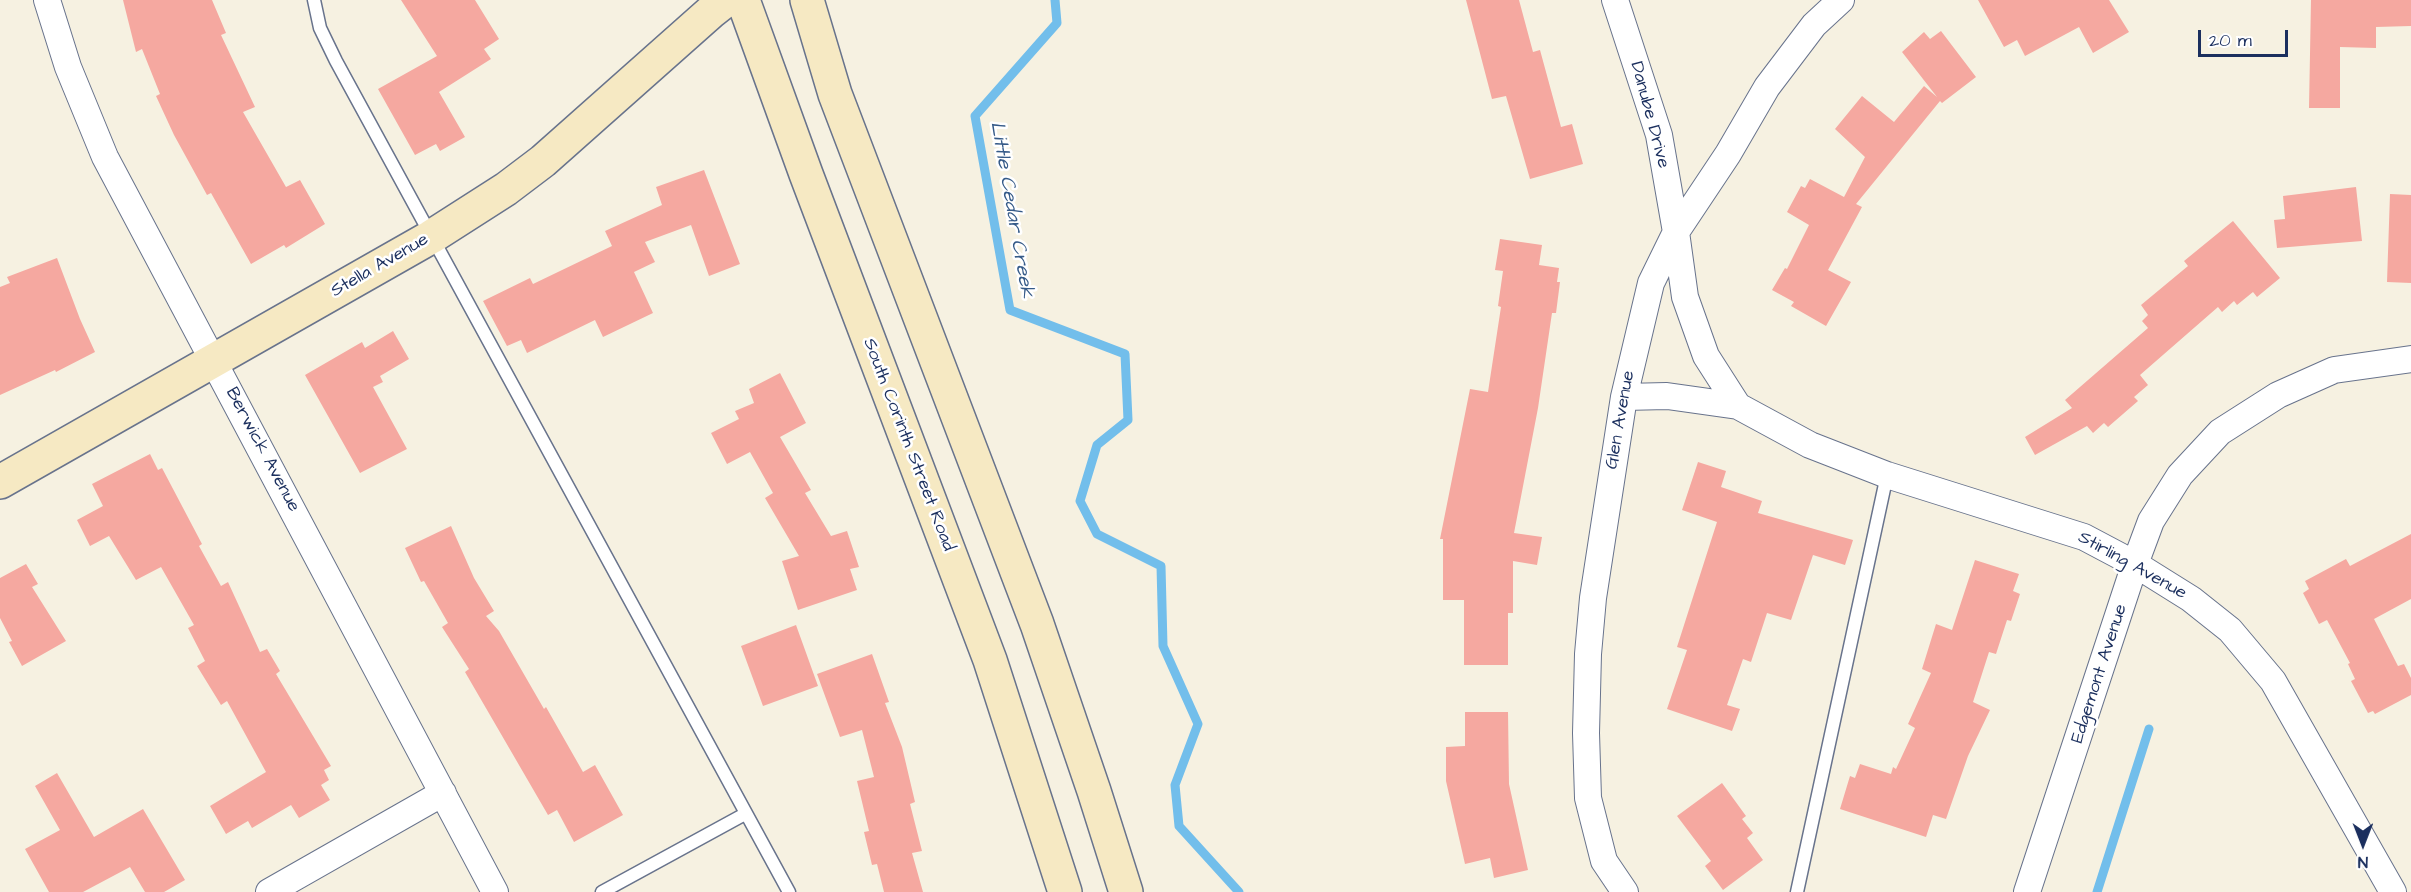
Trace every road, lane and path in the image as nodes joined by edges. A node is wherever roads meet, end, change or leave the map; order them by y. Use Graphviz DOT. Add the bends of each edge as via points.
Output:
graph roads {
  1 [pos="47,0"];
  2 [pos="314,0"];
  3 [pos="726,0"];
  4 [pos="743,0"];
  5 [pos="807,0"];
  6 [pos="1615,0"];
  7 [pos="1841,0"];
  8 [pos="1677,232"];
  9 [pos="431,237"];
  10 [pos="2411,359"];
  11 [pos="214,361"];
  12 [pos="1623,397"];
  13 [pos="1738,406"];
  14 [pos="1887,475"];
  15 [pos="0,482"];
  16 [pos="2135,564"];
  17 [pos="443,793"];
  18 [pos="745,814"];
  19 [pos="269,892"];
  20 [pos="495,892"];
  21 [pos="602,892"];
  22 [pos="789,892"];
  23 [pos="1065,892"];
  24 [pos="1126,892"];
  25 [pos="1625,892"];
  26 [pos="1797,892"];
  27 [pos="2027,892"];
  28 [pos="2393,892"];
  1 -- 11 [label="street, Berwick Avenue" via="68,67 105,158"];
  2 -- 9 [label="lane" via="320,28 336,61"];
  3 -- 9 [label="main road, Stella Avenue" via="543,161"];
  4 -- 23 [label="main road, South Corinth Street Road" via="990,660"];
  5 -- 24 [label="main road" via="835,94 1037,624"];
  6 -- 8 [label="street, Danube Drive" via="1659,135"];
  7 -- 8 [label="street, Glen Avenue" via="1814,25 1767,87"];
  8 -- 12 [label="street, Glen Avenue" via="1651,283"];
  8 -- 13 [label="street, Stirling Avenue" via="1685,297 1706,356"];
  9 -- 11 [label="main road, Stella Avenue"];
  9 -- 18 [label="lane"];
  10 -- 16 [label="street, Edgemont Avenue" via="2334,370 2278,395 2220,432 2180,476 2151,521"];
  11 -- 15 [label="main road, Stella Avenue"];
  11 -- 17 [label="street, Berwick Avenue"];
  12 -- 13 [label="street, Stirling Avenue" via="1667,396"];
  12 -- 25 [label="street, Glen Avenue" via="1593,598 1586,733 1588,798 1604,861"];
  13 -- 14 [label="street, Stirling Avenue" via="1810,445"];
  14 -- 16 [label="street, Stirling Avenue" via="2084,537"];
  14 -- 26 [label="lane"];
  16 -- 27 [label="street, Edgemont Avenue"];
  16 -- 28 [label="street, Stirling Avenue" via="2191,599 2230,630 2273,681"];
  17 -- 19 [label="street"];
  17 -- 20 [label="street, Berwick Avenue"];
  18 -- 21 [label="lane"];
  18 -- 22 [label="lane"];
}
